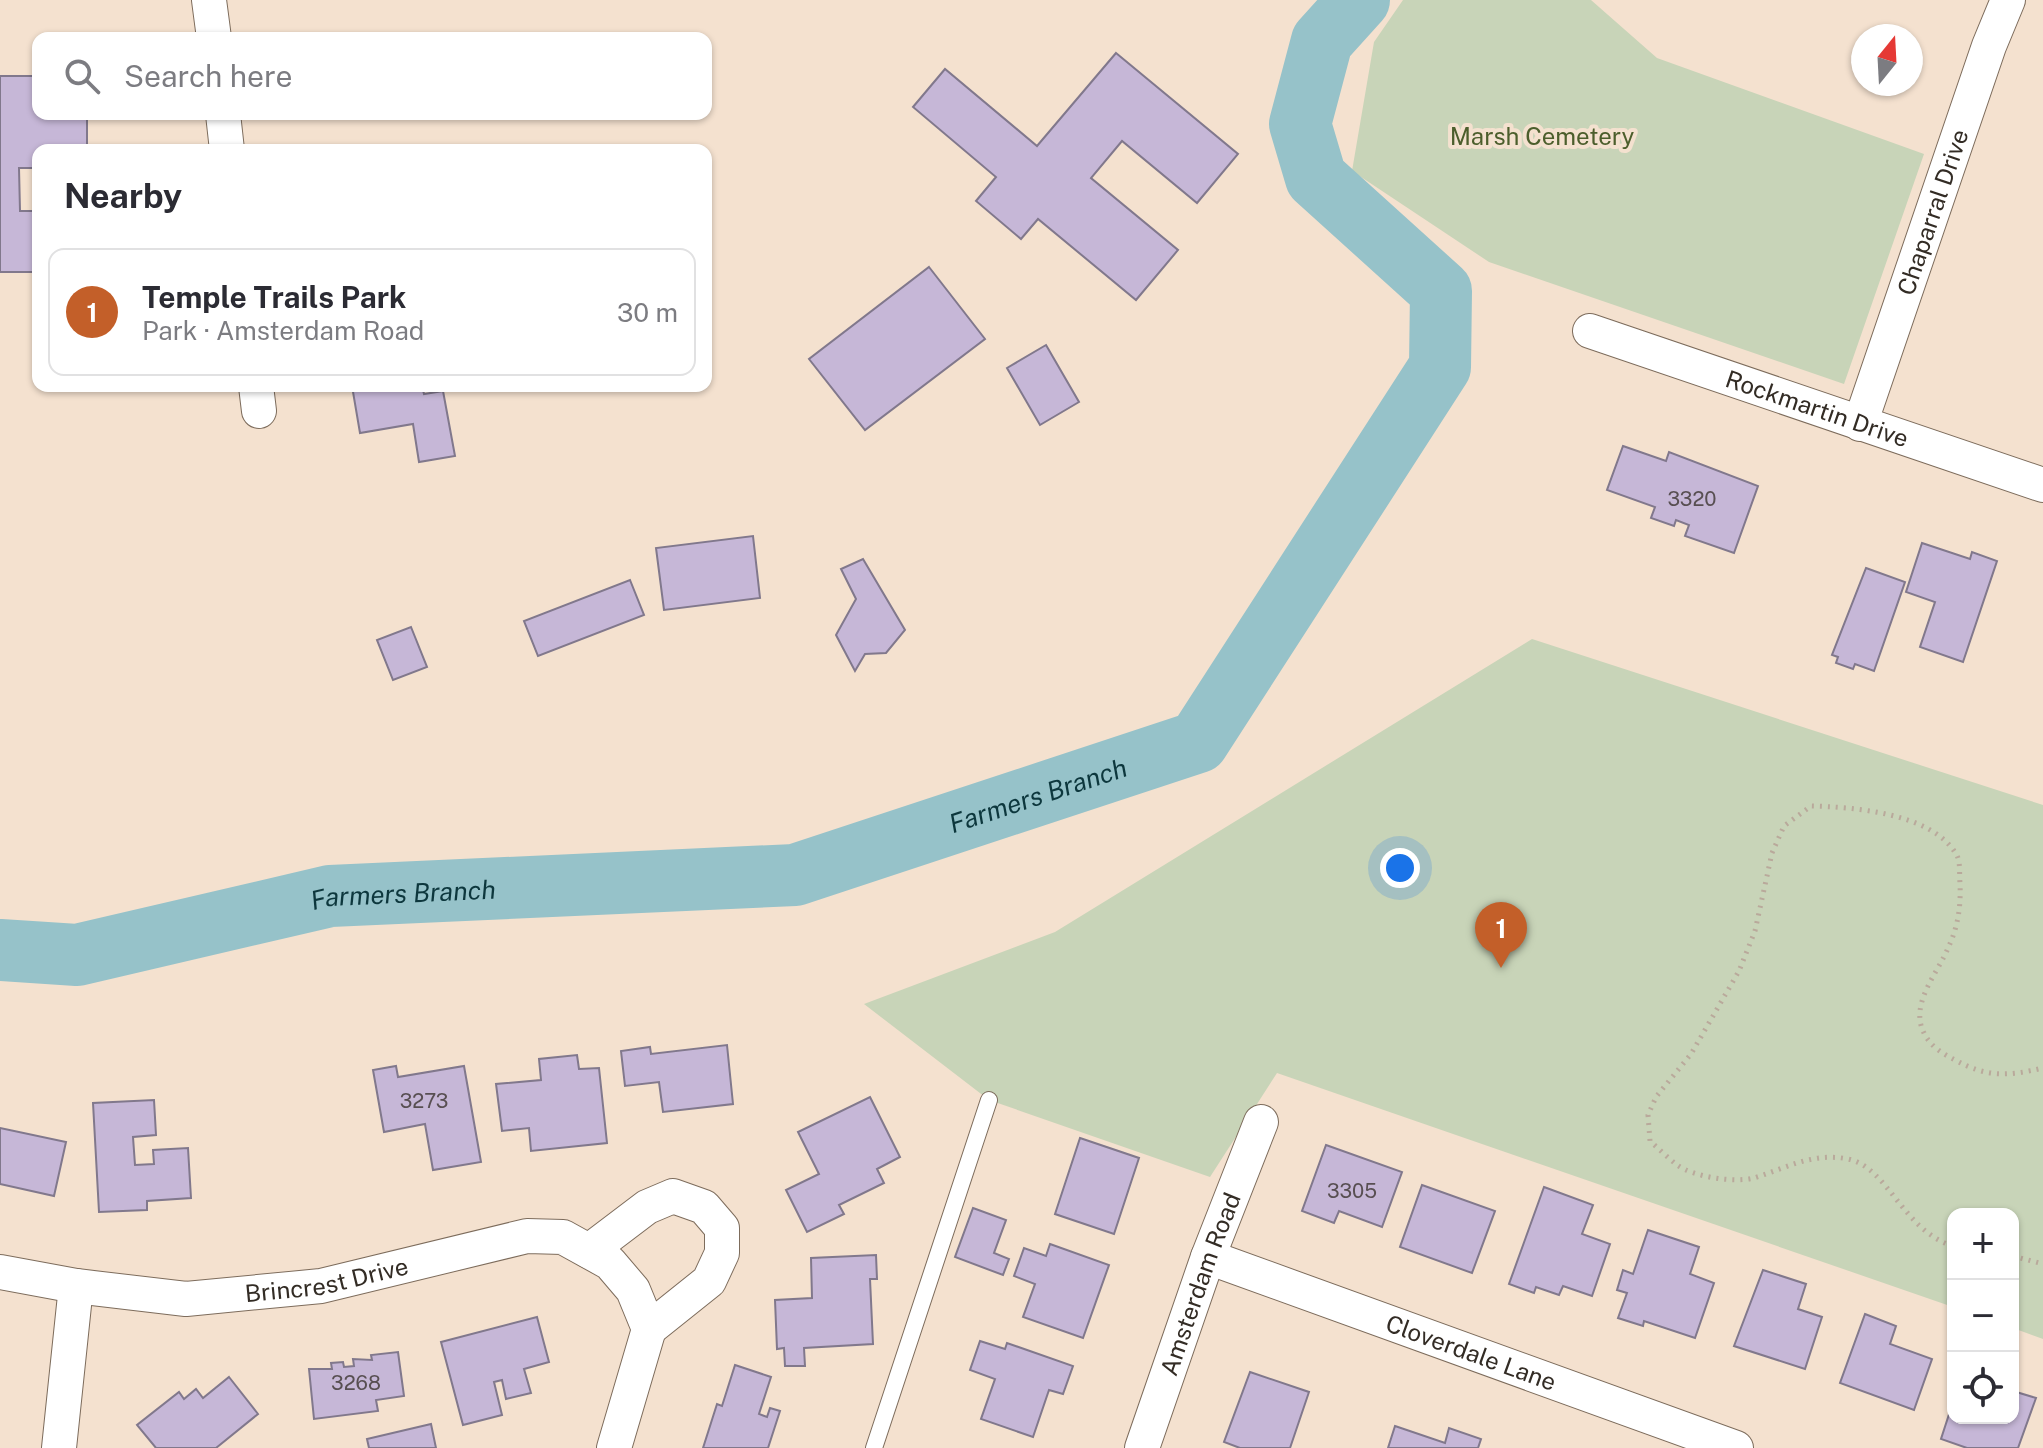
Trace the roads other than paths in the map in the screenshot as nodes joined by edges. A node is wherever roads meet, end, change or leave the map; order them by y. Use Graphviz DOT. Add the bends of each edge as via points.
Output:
graph roads {
  1 [pos="209,0"];
  2 [pos="2008,0"];
  3 [pos="213,32"];
  4 [pos="224,120"];
  5 [pos="226,144"];
  6 [pos="1590,331"];
  7 [pos="1860,424"];
  8 [pos="2043,485"];
  9 [pos="989,1100"];
  10 [pos="1261,1122"];
  11 [pos="589,1251"];
  12 [pos="1208,1257"];
  13 [pos="0,1272"];
  14 [pos="76,1286"];
  15 [pos="649,1329"];
  16 [pos="59,1448"];
  17 [pos="614,1448"];
  18 [pos="874,1448"];
  19 [pos="1142,1448"];
  20 [pos="1736,1448"];
  1 -- 3 [label="street"];
  2 -- 7 [label="street, Chaparral Drive"];
  4 -- 5 [label="street"];
  6 -- 7 [label="street, Rockmartin Drive"];
  7 -- 8 [label="street, Rockmartin Drive"];
  9 -- 18 [label="lane"];
  10 -- 12 [label="street, Amsterdam Road"];
  11 -- 14 [label="street, Brincrest Drive" via="563,1237 527,1236 321,1286 186,1299"];
  11 -- 15 [label="street, Brincrest Drive" via="610,1263 633,1290"];
  11 -- 15 [label="street" via="647,1207 673,1196 704,1207 722,1228 722,1253 709,1281"];
  12 -- 19 [label="street, Amsterdam Road"];
  12 -- 20 [label="street, Cloverdale Lane"];
  13 -- 14 [label="street, Brincrest Drive"];
  14 -- 16 [label="street"];
  15 -- 17 [label="street"];
}
